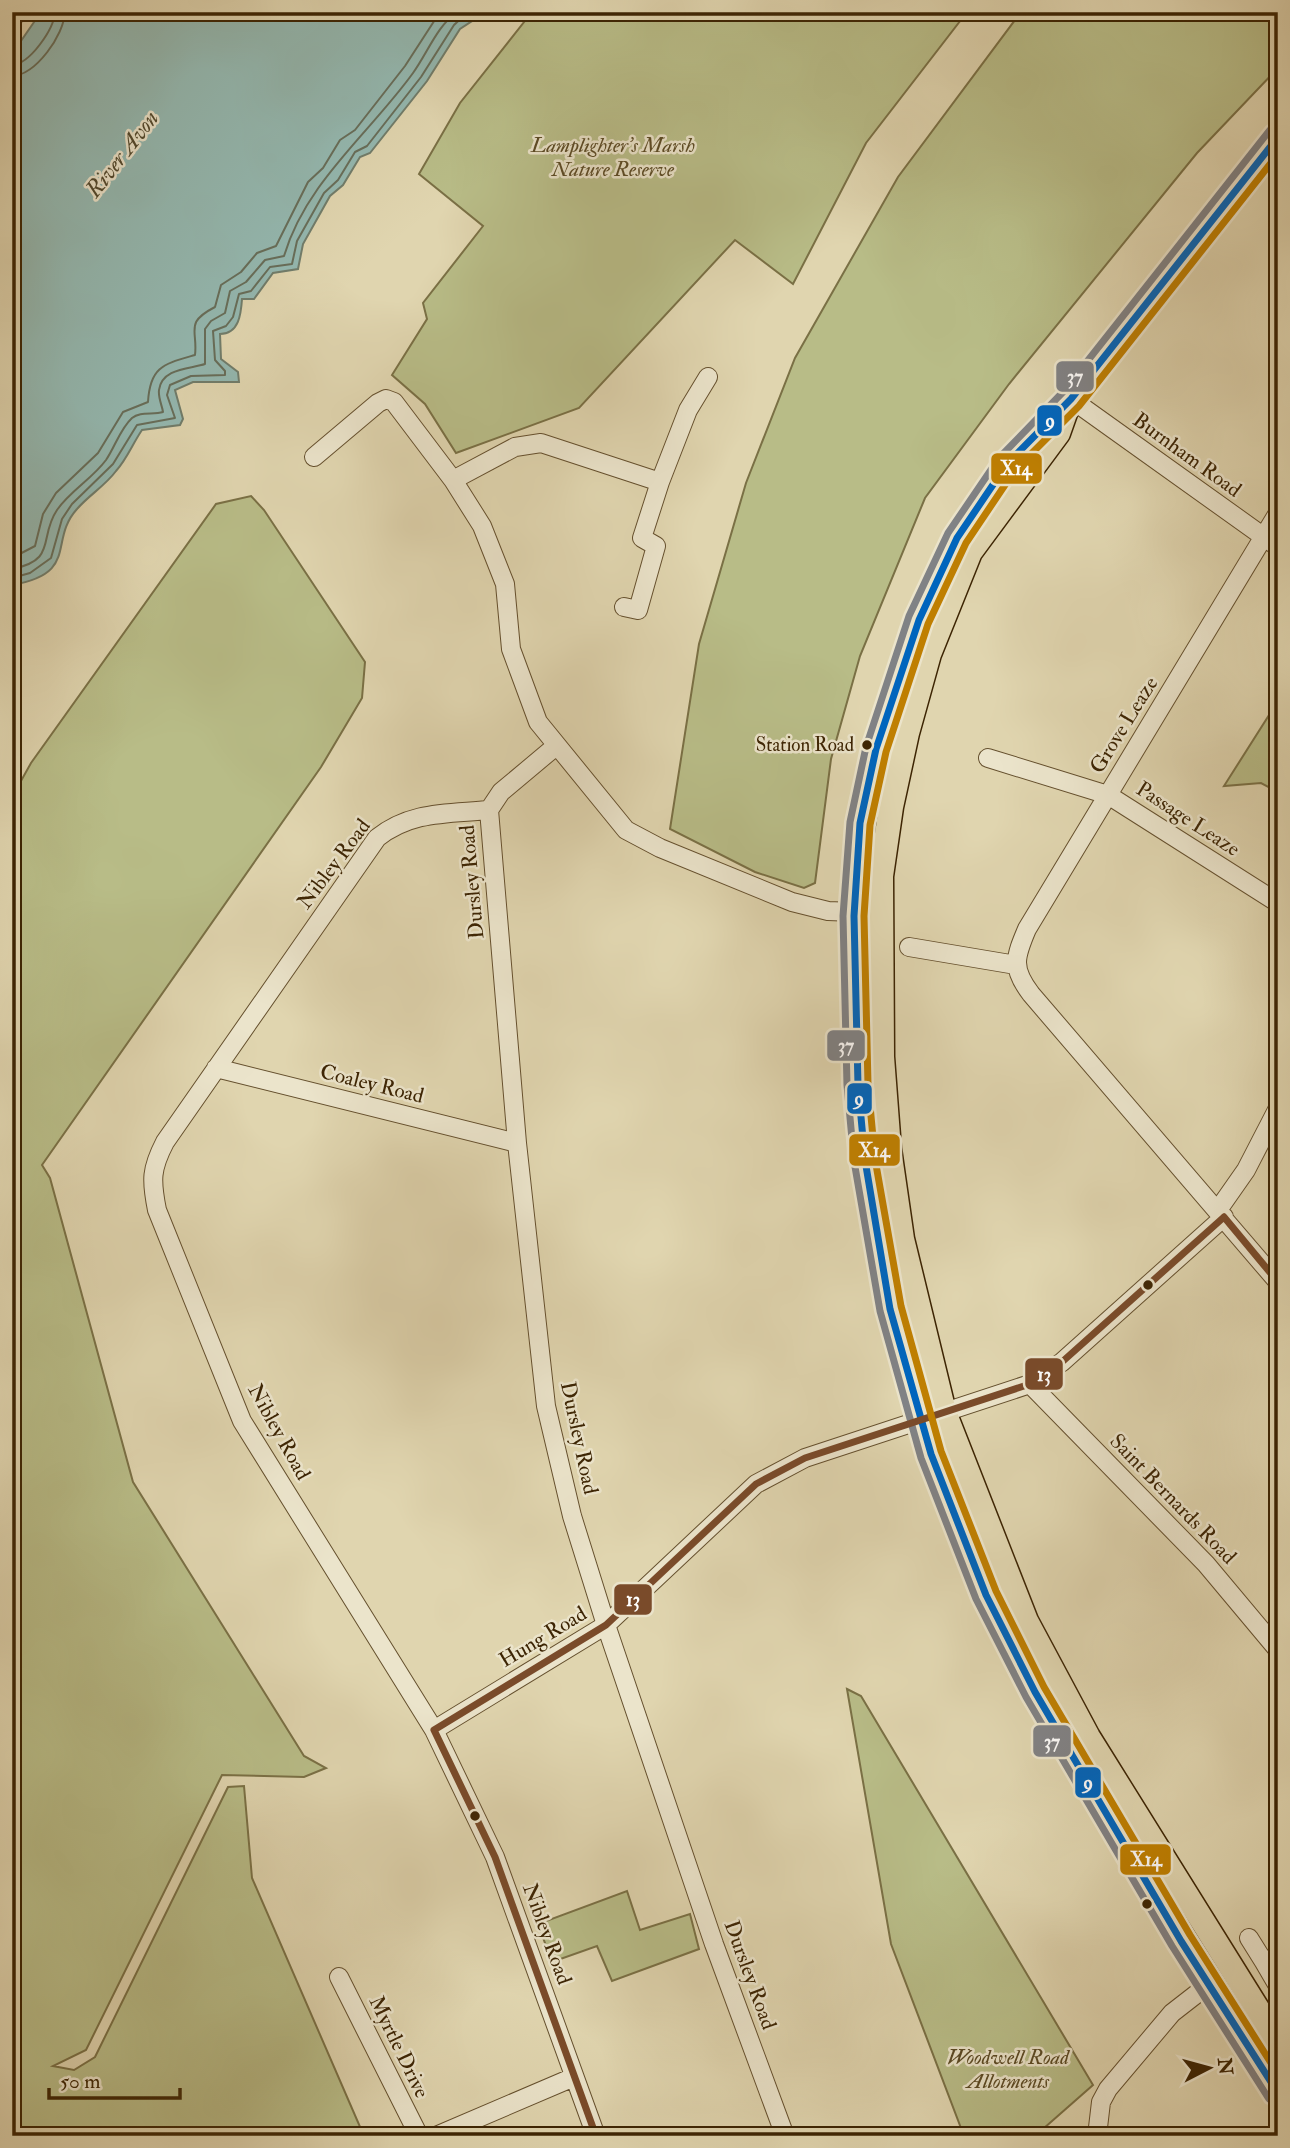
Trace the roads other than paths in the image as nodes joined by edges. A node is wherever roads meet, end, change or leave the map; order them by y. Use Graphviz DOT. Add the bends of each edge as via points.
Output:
graph roads {
  1 [pos="17,12"];
  2 [pos="12,20"];
  3 [pos="1278,137"];
  4 [pos="708,377"];
  5 [pos="1071,399"];
  6 [pos="314,457"];
  7 [pos="453,480"];
  8 [pos="660,482"];
  9 [pos="1278,513"];
  10 [pos="1270,542"];
  11 [pos="624,607"];
  12 [pos="556,746"];
  13 [pos="988,758"];
  14 [pos="1108,795"];
  15 [pos="489,810"];
  16 [pos="1278,903"];
  17 [pos="854,912"];
  18 [pos="909,947"];
  19 [pos="1016,964"];
  20 [pos="216,1068"];
  21 [pos="1278,1108"];
  22 [pos="517,1143"];
  23 [pos="1221,1214"];
  24 [pos="1278,1282"];
  25 [pos="1030,1384"];
  26 [pos="944,1412"];
  27 [pos="920,1420"];
  28 [pos="606,1625"];
  29 [pos="1278,1650"];
  30 [pos="435,1730"];
  31 [pos="1250,1938"];
  32 [pos="1271,1959"];
  33 [pos="339,1977"];
  34 [pos="1208,1984"];
  35 [pos="1278,1986"];
  36 [pos="1278,2042"];
  37 [pos="574,2077"];
  38 [pos="1278,2093"];
  39 [pos="419,2136"];
  40 [pos="436,2136"];
  41 [pos="596,2136"];
  42 [pos="785,2136"];
  43 [pos="1097,2136"];
  1 -- 2 [label="street"];
  3 -- 5 [label="highway"];
  4 -- 8 [label="street" via="688,410"];
  5 -- 10 [label="street, Burnham Road"];
  5 -- 17 [label="highway" via="1042,423 983,495 927,594 876,748 860,824"];
  5 -- 26 [label="highway" via="1058,433 970,552 929,654 907,733 881,876 882,1057 889,1149 902,1238"];
  6 -- 7 [label="street" via="386,399 394,402"];
  7 -- 8 [label="street" via="515,447 541,443"];
  7 -- 12 [label="street" via="482,526 505,584 511,649 533,710"];
  8 -- 11 [label="street" via="642,538 656,546 638,610"];
  9 -- 10 [label="street, Grove Leaze"];
  10 -- 14 [label="street, Grove Leaze"];
  12 -- 15 [label="street, Dursley Road" via="501,792"];
  12 -- 17 [label="street" via="625,830 640,839 792,902"];
  13 -- 14 [label="street, Passage Leaze"];
  14 -- 16 [label="street, Passage Leaze"];
  14 -- 19 [label="street, Grove Leaze" via="1027,929"];
  15 -- 20 [label="street, Nibley Road" via="416,817 396,823 377,838"];
  15 -- 22 [label="street, Dursley Road"];
  17 -- 27 [label="highway" via="856,1061 866,1184"];
  18 -- 19 [label="street"];
  19 -- 23 [label="street" via="1020,980 1031,994"];
  20 -- 22 [label="street, Coaley Road"];
  20 -- 30 [label="street, Nibley Road" via="153,1164 157,1210 242,1422"];
  21 -- 23 [label="street, Hung Road"];
  22 -- 28 [label="street, Dursley Road" via="546,1406 572,1516"];
  23 -- 24 [label="street"];
  23 -- 25 [label="street, Hung Road" via="1062,1362"];
  25 -- 26 [label="street, Hung Road"];
  25 -- 29 [label="street, Saint Bernards Road" via="1206,1564"];
  26 -- 27 [label="street, Hung Road"];
  26 -- 36 [label="highway" via="1026,1620 1088,1737"];
  27 -- 28 [label="street, Hung Road" via="805,1458 756,1485"];
  27 -- 34 [label="highway" via="986,1595 1036,1696"];
  28 -- 30 [label="street, Hung Road"];
  28 -- 42 [label="street, Dursley Road" via="714,1944"];
  30 -- 37 [label="street, Nibley Road" via="495,1857"];
  31 -- 32 [label="street"];
  32 -- 35 [label="street"];
  33 -- 39 [label="street, Myrtle Drive"];
  34 -- 38 [label="highway"];
  34 -- 43 [label="street" via="1172,2012 1108,2089 1101,2102"];
  37 -- 40 [label="street"];
  37 -- 41 [label="street, Nibley Road"];
}
